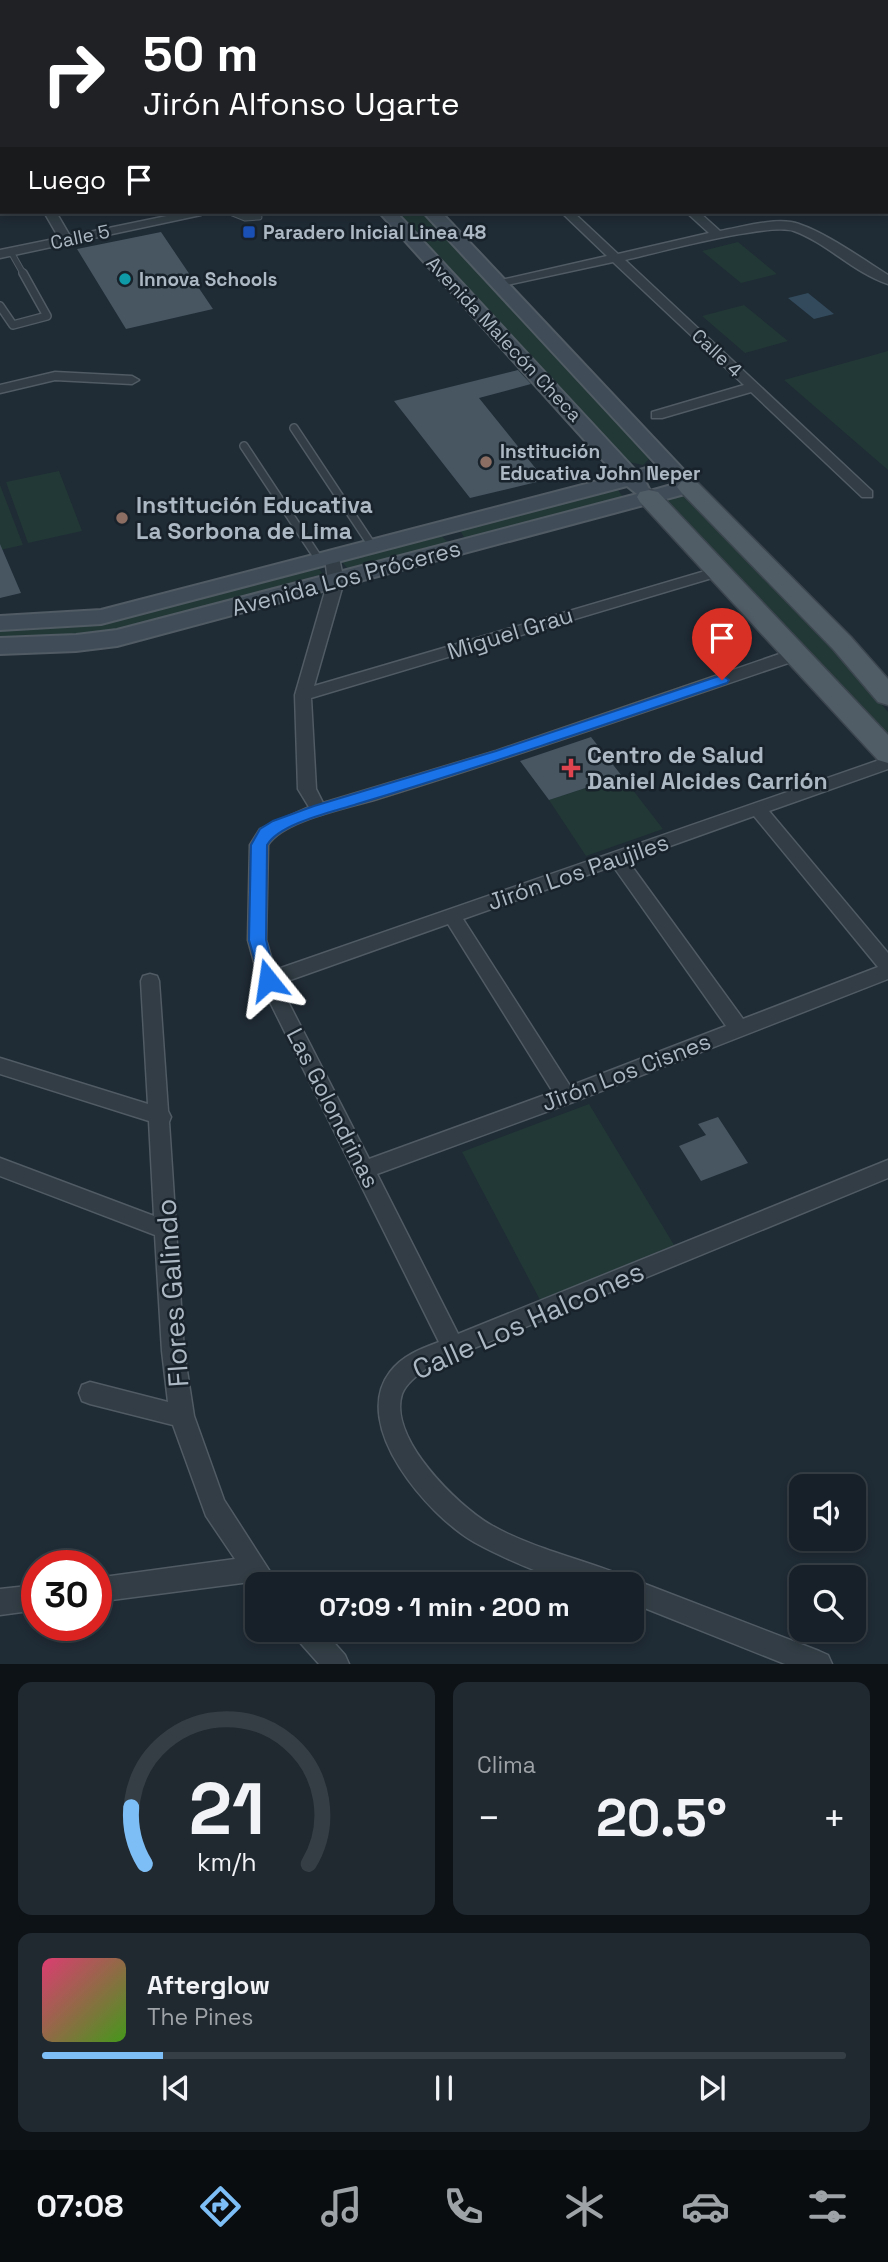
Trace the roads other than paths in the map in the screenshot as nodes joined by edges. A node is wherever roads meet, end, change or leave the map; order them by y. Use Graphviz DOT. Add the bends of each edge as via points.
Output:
graph roads {
  1 [pos="51,214"];
  2 [pos="191,214"];
  3 [pos="235,214"];
  4 [pos="389,214"];
  5 [pos="434,214"];
  6 [pos="569,214"];
  7 [pos="694,214"];
  8 [pos="259,217"];
  9 [pos="718,235"];
  10 [pos="66,240"];
  11 [pos="6,253"];
  12 [pos="617,258"];
  13 [pos="888,280"];
  14 [pos="501,284"];
  15 [pos="0,306"];
  16 [pos="132,380"];
  17 [pos="754,387"];
  18 [pos="0,389"];
  19 [pos="657,415"];
  20 [pos="294,428"];
  21 [pos="244,446"];
  22 [pos="671,468"];
  23 [pos="689,487"];
  24 [pos="640,488"];
  25 [pos="867,494"];
  26 [pos="448,527"];
  27 [pos="373,547"];
  28 [pos="462,547"];
  29 [pos="326,560"];
  30 [pos="717,572"];
  31 [pos="336,581"];
  32 [pos="0,622"];
  33 [pos="0,646"];
  34 [pos="794,655"];
  35 [pos="303,695"];
  36 [pos="888,696"];
  37 [pos="888,753"];
  38 [pos="888,763"];
  39 [pos="758,809"];
  40 [pos="319,810"];
  41 [pos="617,858"];
  42 [pos="452,916"];
  43 [pos="888,969"];
  44 [pos="268,980"];
  45 [pos="150,981"];
  46 [pos="738,1028"];
  47 [pos="0,1066"];
  48 [pos="566,1096"];
  49 [pos="160,1117"];
  50 [pos="0,1167"];
  51 [pos="888,1169"];
  52 [pos="364,1170"];
  53 [pos="166,1230"];
  54 [pos="453,1347"];
  55 [pos="90,1393"];
  56 [pos="182,1416"];
  57 [pos="258,1572"];
  58 [pos="581,1572"];
  59 [pos="245,1577"];
  60 [pos="112,1589"];
  61 [pos="644,1596"];
  62 [pos="21,1599"];
  63 [pos="0,1602"];
  64 [pos="317,1642"];
  65 [pos="336,1664"];
  66 [pos="819,1664"];
  1 -- 10 [label="street"];
  2 -- 10 [label="street, Calle 5"];
  3 -- 8 [label="lane"];
  4 -- 24 [label="main road, Avenida Malecón Checa"];
  5 -- 14 [label="main road, Avenida Malecón Checa"];
  6 -- 12 [label="street, Calle 4"];
  7 -- 9 [label="street"];
  9 -- 12 [label="street"];
  9 -- 13 [label="street" via="792,226"];
  10 -- 11 [label="street, Calle 5"];
  11 -- 15 [label="lane" via="47,316 13,325"];
  12 -- 14 [label="street"];
  12 -- 17 [label="street, Calle 4"];
  14 -- 22 [label="main road, Avenida Malecón Checa"];
  16 -- 18 [label="street" via="55,376"];
  17 -- 19 [label="street"];
  17 -- 25 [label="street, Calle 4"];
  20 -- 27 [label="lane"];
  21 -- 29 [label="lane"];
  22 -- 23 [label="main road, Avenida Malecón Checa"];
  22 -- 24 [label="main road, Avenida Los Próceres"];
  23 -- 24 [label="main road, Avenida Los Próceres"];
  23 -- 36 [label="main road"];
  24 -- 26 [label="main road, Avenida Los Próceres"];
  24 -- 28 [label="main road, Avenida Los Próceres"];
  24 -- 30 [label="main road"];
  26 -- 27 [label="main road, Avenida Los Próceres"];
  26 -- 28 [label="main road"];
  27 -- 29 [label="main road, Avenida Los Próceres"];
  28 -- 31 [label="main road, Avenida Los Próceres"];
  29 -- 31 [label="street"];
  29 -- 32 [label="main road, Avenida Los Próceres" via="101,617"];
  30 -- 34 [label="main road"];
  30 -- 35 [label="street, Miguel Grau"];
  31 -- 33 [label="main road, Avenida Los Próceres" via="117,638"];
  31 -- 35 [label="street"];
  34 -- 37 [label="main road"];
  34 -- 40 [label="street" via="502,755"];
  35 -- 40 [label="street" via="307,789"];
  38 -- 39 [label="street, Jirón Los Paujiles"];
  39 -- 41 [label="street, Jirón Los Paujiles"];
  39 -- 43 [label="street"];
  40 -- 44 [label="street, Las Golondrinas" via="279,825 259,845 257,940"];
  41 -- 42 [label="street, Jirón Los Paujiles"];
  41 -- 46 [label="street"];
  42 -- 44 [label="street, Jirón Los Paujiles"];
  42 -- 48 [label="street"];
  43 -- 46 [label="street, Jirón Los Cisnes"];
  44 -- 52 [label="street, Las Golondrinas"];
  45 -- 49 [label="street, Flores Galindo"];
  46 -- 48 [label="street, Jirón Los Cisnes"];
  47 -- 49 [label="street"];
  48 -- 52 [label="street, Jirón Los Cisnes"];
  49 -- 53 [label="street, Flores Galindo"];
  50 -- 53 [label="street"];
  51 -- 54 [label="street, Calle Los Halcones"];
  52 -- 54 [label="street, Las Golondrinas"];
  53 -- 56 [label="street, Flores Galindo"];
  54 -- 58 [label="street, Calle Los Halcones" via="407,1368 390,1394 394,1429 412,1462 445,1505 484,1534"];
  55 -- 56 [label="street"];
  56 -- 57 [label="street, Flores Galindo" via="215,1508"];
  59 -- 60 [label="street"];
  61 -- 66 [label="street"];
  62 -- 63 [label="street"];
  64 -- 65 [label="street"];
}
